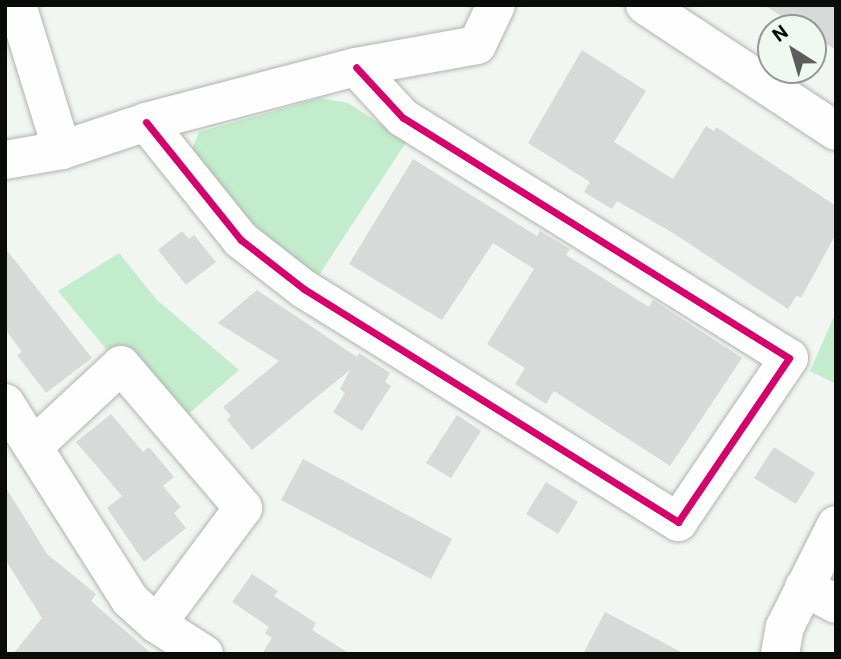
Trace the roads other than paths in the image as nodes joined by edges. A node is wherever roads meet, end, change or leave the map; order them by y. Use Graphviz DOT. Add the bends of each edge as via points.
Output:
graph roads {
  1 [pos="17,5"];
  2 [pos="496,5"];
  3 [pos="645,5"];
  4 [pos="356,67"];
  5 [pos="146,122"];
  6 [pos="836,131"];
  7 [pos="62,150"];
  8 [pos="5,160"];
  9 [pos="5,403"];
  10 [pos="35,445"];
  11 [pos="836,525"];
  12 [pos="820,595"];
  13 [pos="157,625"];
  14 [pos="204,654"];
  15 [pos="780,654"];
  1 -- 7 [label="street"];
  2 -- 4 [label="street" via="478,45"];
  3 -- 6 [label="street"];
  4 -- 5 [label="street"];
  4 -- 5 [label="street" via="403,118 789,358 678,522 304,289 241,240"];
  5 -- 7 [label="street"];
  7 -- 8 [label="street"];
  9 -- 10 [label="street"];
  10 -- 13 [label="street" via="130,600"];
  10 -- 13 [label="street" via="121,365 243,508"];
  11 -- 12 [label="street"];
  12 -- 15 [label="street" via="785,627"];
  13 -- 14 [label="street"];
}
